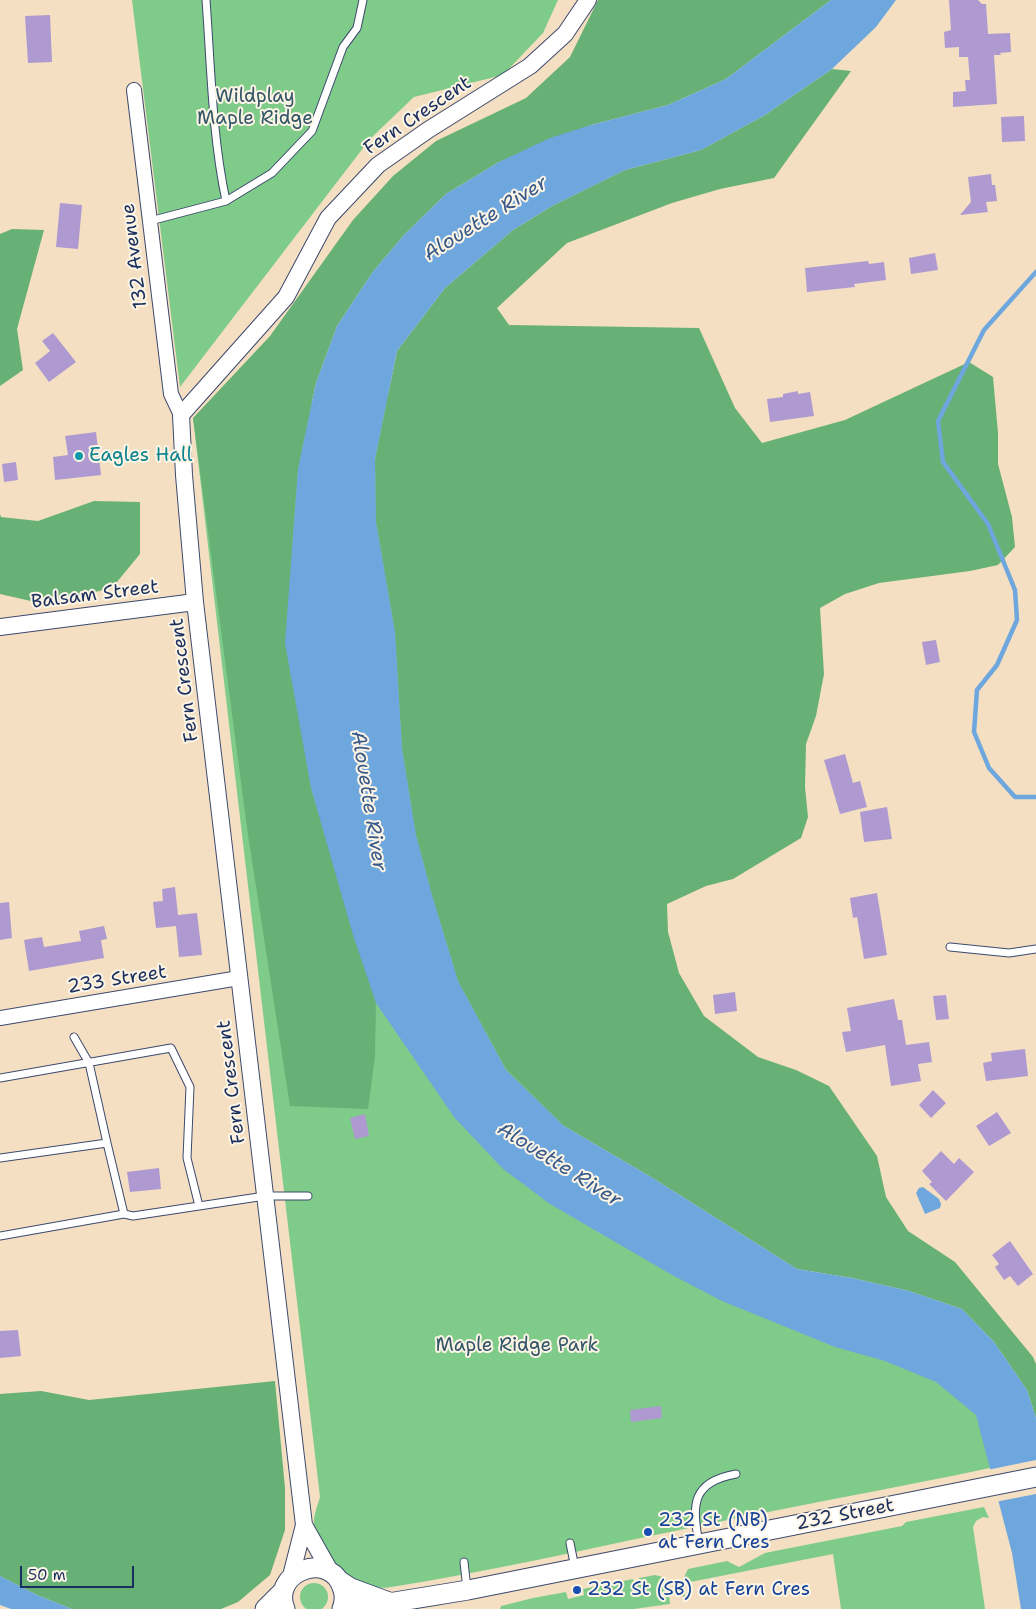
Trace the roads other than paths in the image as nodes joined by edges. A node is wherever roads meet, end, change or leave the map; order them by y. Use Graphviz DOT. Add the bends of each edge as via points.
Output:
graph roads {
  1 [pos="206,0"];
  2 [pos="363,0"];
  3 [pos="588,0"];
  4 [pos="134,90"];
  5 [pos="226,200"];
  6 [pos="149,221"];
  7 [pos="181,415"];
  8 [pos="195,602"];
  9 [pos="0,627"];
  10 [pos="950,947"];
  11 [pos="1036,949"];
  12 [pos="240,978"];
  13 [pos="0,1018"];
  14 [pos="74,1037"];
  15 [pos="89,1063"];
  16 [pos="0,1078"];
  17 [pos="107,1142"];
  18 [pos="0,1158"];
  19 [pos="266,1196"];
  20 [pos="308,1196"];
  21 [pos="199,1206"];
  22 [pos="124,1214"];
  23 [pos="0,1236"];
  24 [pos="736,1474"];
  25 [pos="1036,1477"];
  26 [pos="304,1525"];
  27 [pos="570,1543"];
  28 [pos="699,1544"];
  29 [pos="464,1562"];
  30 [pos="575,1568"];
  31 [pos="335,1576"];
  32 [pos="468,1590"];
  33 [pos="286,1592"];
  34 [pos="388,1602"];
  35 [pos="265,1609"];
  36 [pos="342,1609"];
  37 [pos="352,1609"];
  1 -- 5 [label="lane" via="214,120"];
  2 -- 5 [label="lane" via="356,28 343,47 312,131 272,173"];
  3 -- 7 [label="street, Fern Crescent" via="565,34 530,66 378,165 328,218 286,297"];
  4 -- 6 [label="street, 132 Avenue"];
  5 -- 6 [label="lane"];
  6 -- 7 [label="street, 132 Avenue" via="171,394"];
  7 -- 8 [label="street, Fern Crescent"];
  8 -- 9 [label="street, Balsam Street"];
  8 -- 12 [label="street, Fern Crescent"];
  10 -- 11 [label="lane" via="1009,953"];
  12 -- 13 [label="street, 233 Street"];
  12 -- 19 [label="street, Fern Crescent"];
  14 -- 15 [label="lane"];
  15 -- 16 [label="lane"];
  15 -- 17 [label="lane"];
  15 -- 21 [label="lane" via="171,1048 190,1087 187,1158"];
  17 -- 18 [label="lane"];
  17 -- 22 [label="lane"];
  19 -- 20 [label="lane"];
  19 -- 21 [label="lane"];
  19 -- 26 [label="street, Fern Crescent"];
  21 -- 22 [label="lane" via="133,1216"];
  22 -- 23 [label="lane"];
  24 -- 28 [label="lane" via="720,1476 701,1491 694,1515"];
  25 -- 28 [label="main road, 232 Street"];
  26 -- 31 [label="street, Fern Crescent"];
  26 -- 33 [label="street, Fern Crescent"];
  27 -- 30 [label="lane"];
  28 -- 30 [label="main road, 232 Street"];
  29 -- 32 [label="lane"];
  30 -- 32 [label="main road, 232 Street"];
  31 -- 33 [label="main road, 232 Street" via="320,1568 300,1570"];
  31 -- 34 [label="main road, 232 Street"];
  31 -- 36 [label="main road" via="344,1593"];
  32 -- 34 [label="main road, 232 Street"];
  33 -- 35 [label="main road"];
  34 -- 37 [label="main road, 232 Street"];
}
